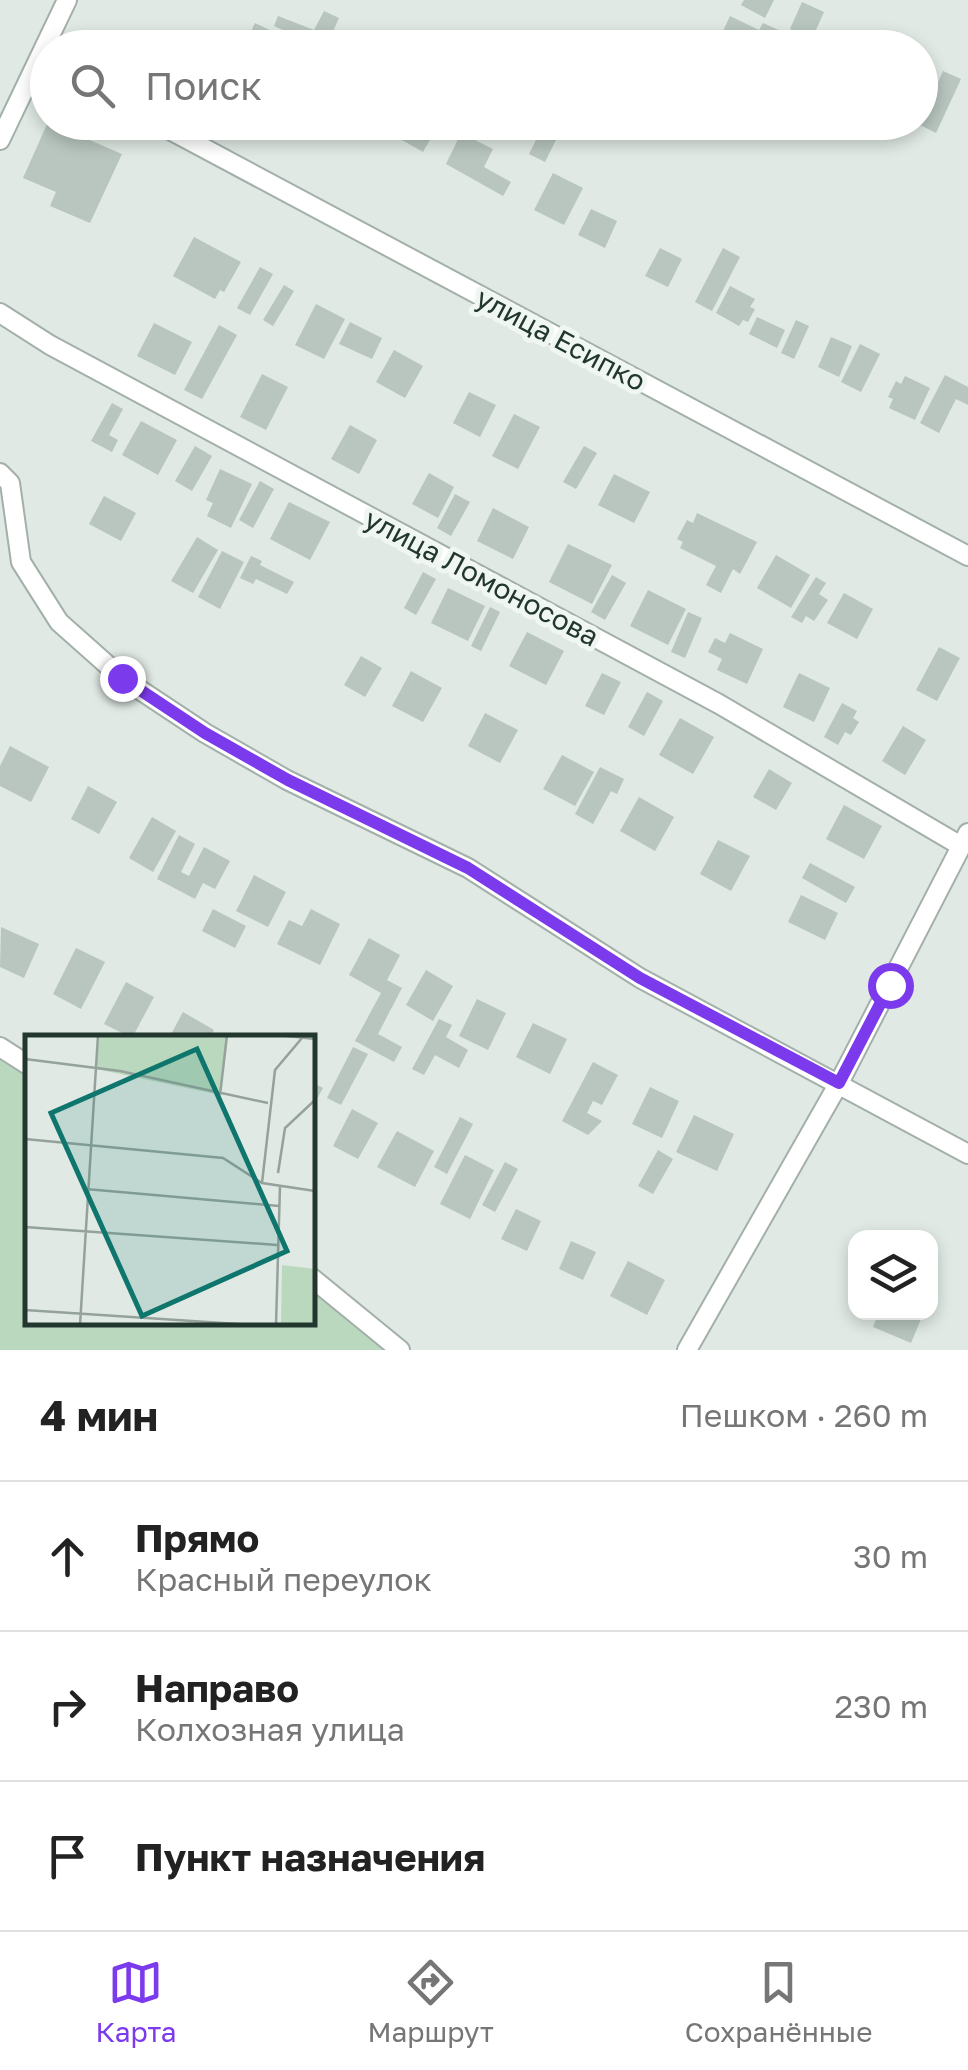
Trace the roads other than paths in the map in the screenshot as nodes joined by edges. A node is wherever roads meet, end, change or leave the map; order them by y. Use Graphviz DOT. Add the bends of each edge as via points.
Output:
graph roads {
  1 [pos="67,0"];
  2 [pos="56,30"];
  3 [pos="30,86"];
  4 [pos="0,140"];
  5 [pos="188,140"];
  6 [pos="0,313"];
  7 [pos="0,472"];
  8 [pos="968,556"];
  9 [pos="965,839"];
  10 [pos="0,1046"];
  11 [pos="25,1063"];
  12 [pos="839,1083"];
  13 [pos="968,1154"];
  14 [pos="315,1280"];
  15 [pos="400,1350"];
  16 [pos="687,1350"];
  1 -- 2 [label="street"];
  3 -- 4 [label="street"];
  5 -- 8 [label="street, улица Есипко"];
  6 -- 9 [label="street, улица Ломоносова"];
  7 -- 12 [label="street" via="10,483 20,562 59,622 122,678 288,780 468,868 640,978"];
  9 -- 12 [label="street"];
  10 -- 11 [label="street"];
  12 -- 13 [label="street"];
  12 -- 16 [label="street"];
  14 -- 15 [label="street"];
}
